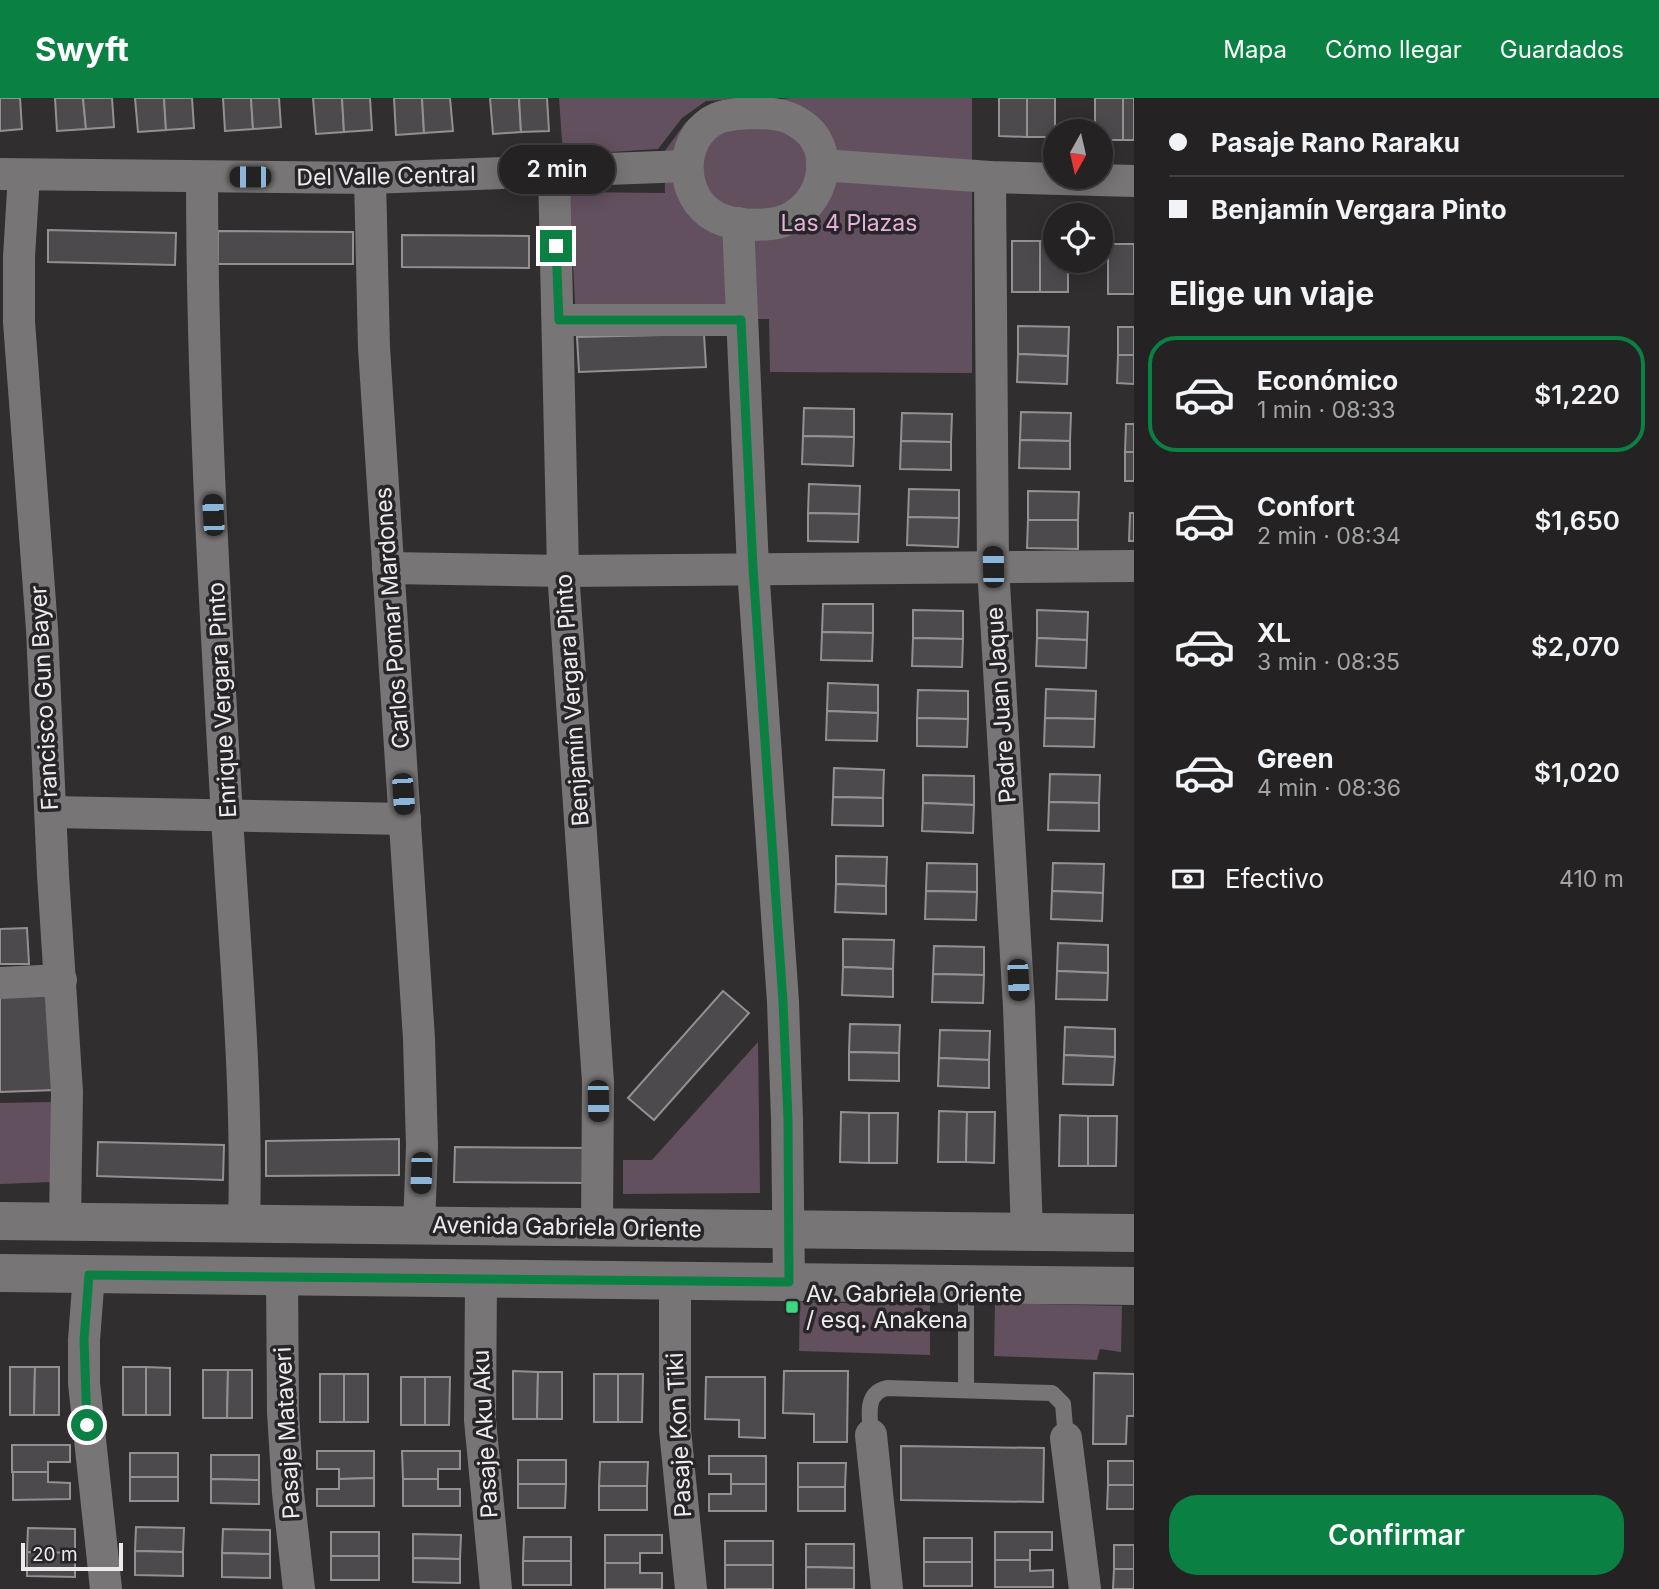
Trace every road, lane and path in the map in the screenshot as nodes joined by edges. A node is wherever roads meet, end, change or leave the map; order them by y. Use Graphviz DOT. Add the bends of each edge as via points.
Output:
graph roads {
  1 [pos="771,106"];
  2 [pos="822,165"];
  3 [pos="687,166"];
  4 [pos="554,172"];
  5 [pos="12,174"];
  6 [pos="202,177"];
  7 [pos="990,177"];
  8 [pos="370,178"];
  9 [pos="1134,181"];
  10 [pos="738,223"];
  11 [pos="559,320"];
  12 [pos="741,320"];
  13 [pos="1134,566"];
  14 [pos="993,567"];
  15 [pos="388,568"];
  16 [pos="753,568"];
  17 [pos="563,571"];
  18 [pos="51,812"];
  19 [pos="227,816"];
  20 [pos="405,819"];
  21 [pos="61,980"];
  22 [pos="0,983"];
  23 [pos="0,1221"];
  24 [pos="65,1222"];
  25 [pos="244,1224"];
  26 [pos="419,1226"];
  27 [pos="597,1227"];
  28 [pos="789,1230"];
  29 [pos="1027,1232"];
  30 [pos="1134,1233"];
  31 [pos="0,1273"];
  32 [pos="89,1275"];
  33 [pos="282,1276"];
  34 [pos="481,1279"];
  35 [pos="675,1280"];
  36 [pos="789,1282"];
  37 [pos="966,1284"];
  38 [pos="1134,1286"];
  39 [pos="966,1390"];
  40 [pos="870,1435"];
  41 [pos="1066,1438"];
  42 [pos="106,1589"];
  43 [pos="299,1589"];
  44 [pos="496,1589"];
  45 [pos="691,1589"];
  46 [pos="887,1589"];
  47 [pos="1085,1589"];
  1 -- 2 [label="street" via="816,139"];
  1 -- 3 [label="street" via="718,118 705,126 692,145"];
  2 -- 7 [label="street"];
  2 -- 10 [label="street" via="817,191 799,214 772,224"];
  3 -- 4 [label="street, Del Valle Central"];
  3 -- 10 [label="street" via="700,204 721,219"];
  4 -- 8 [label="street, Del Valle Central"];
  4 -- 11 [label="street, Benjamín Vergara Pinto"];
  5 -- 6 [label="street, Del Valle Central"];
  5 -- 18 [label="street, Francisco Gun Bayer"];
  6 -- 8 [label="street, Del Valle Central"];
  6 -- 19 [label="street, Enrique Vergara Pinto" via="203,310"];
  7 -- 9 [label="street"];
  7 -- 14 [label="street, Padre Juan Jaque"];
  8 -- 15 [label="street, Carlos Pomar Mardones" via="374,348"];
  10 -- 12 [label="street"];
  11 -- 12 [label="street"];
  11 -- 17 [label="street, Benjamín Vergara Pinto"];
  12 -- 16 [label="street"];
  13 -- 14 [label="street"];
  14 -- 16 [label="street"];
  14 -- 29 [label="street, Padre Juan Jaque" via="1015,925"];
  15 -- 17 [label="street"];
  15 -- 20 [label="street, Carlos Pomar Mardones"];
  16 -- 17 [label="street"];
  16 -- 28 [label="street" via="783,1002"];
  17 -- 27 [label="street, Benjamín Vergara Pinto" via="598,1082"];
  18 -- 19 [label="street"];
  18 -- 21 [label="street, Francisco Gun Bayer"];
  19 -- 20 [label="street"];
  19 -- 25 [label="street, Enrique Vergara Pinto" via="245,1099"];
  20 -- 26 [label="street, Carlos Pomar Mardones" via="419,1039"];
  21 -- 22 [label="street"];
  21 -- 24 [label="street, Francisco Gun Bayer" via="67,1092"];
  23 -- 24 [label="main road, Avenida Gabriela Oriente"];
  24 -- 25 [label="main road, Avenida Gabriela Oriente"];
  25 -- 26 [label="main road, Avenida Gabriela Oriente"];
  26 -- 27 [label="main road, Avenida Gabriela Oriente"];
  27 -- 28 [label="main road, Avenida Gabriela Oriente"];
  28 -- 29 [label="main road, Avenida Gabriela Oriente"];
  28 -- 36 [label="street"];
  29 -- 30 [label="main road, Avenida Gabriela Oriente"];
  31 -- 32 [label="main road"];
  32 -- 33 [label="main road"];
  32 -- 42 [label="street" via="84,1382"];
  33 -- 34 [label="main road"];
  33 -- 43 [label="street, Pasaje Mataveri" via="283,1412"];
  34 -- 35 [label="main road"];
  34 -- 44 [label="street, Pasaje Aku Aku" via="481,1432"];
  35 -- 36 [label="main road"];
  35 -- 45 [label="street, Pasaje Kon Tiki" via="675,1430"];
  36 -- 37 [label="main road"];
  37 -- 38 [label="main road"];
  37 -- 39 [label="lane"];
  39 -- 40 [label="lane" via="880,1390 871,1400"];
  39 -- 41 [label="lane" via="1052,1393 1063,1404"];
  40 -- 46 [label="street"];
  41 -- 47 [label="street"];
}
